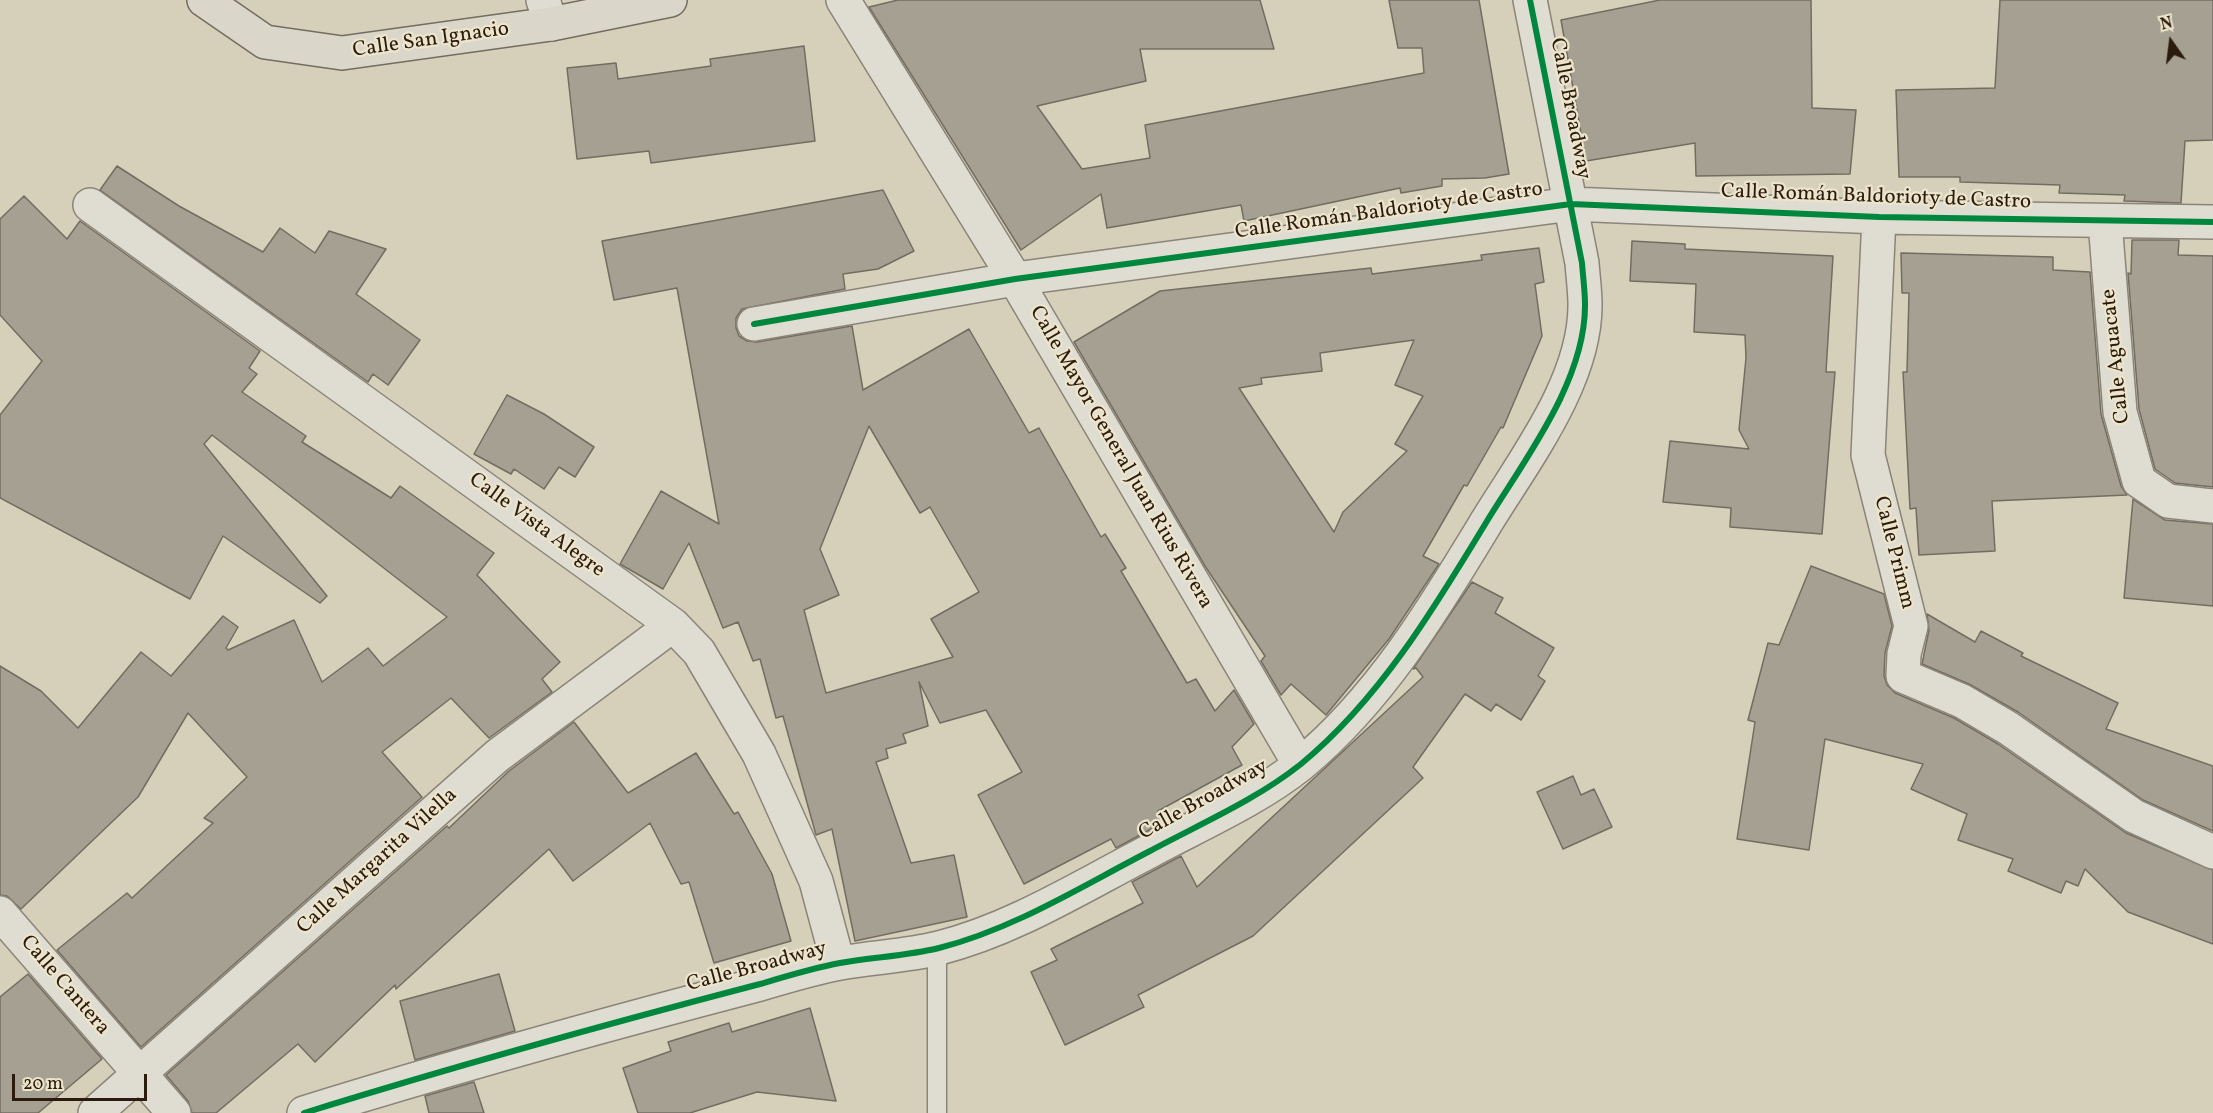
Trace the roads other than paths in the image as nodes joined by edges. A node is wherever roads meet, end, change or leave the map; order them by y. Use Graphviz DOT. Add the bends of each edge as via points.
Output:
graph roads {
  1 [pos="204,0"];
  2 [pos="670,0"];
  3 [pos="843,0"];
  4 [pos="1530,0"];
  5 [pos="547,12"];
  6 [pos="1571,204"];
  7 [pos="90,205"];
  8 [pos="1879,217"];
  9 [pos="2105,221"];
  10 [pos="2213,222"];
  11 [pos="1015,279"];
  12 [pos="754,324"];
  13 [pos="2213,506"];
  14 [pos="673,625"];
  15 [pos="1300,765"];
  16 [pos="2213,852"];
  17 [pos="0,913"];
  18 [pos="937,949"];
  19 [pos="838,963"];
  20 [pos="140,1073"];
  21 [pos="95,1113"];
  22 [pos="174,1113"];
  23 [pos="304,1113"];
  24 [pos="937,1113"];
  1 -- 5 [label="main road, Calle San Ignacio" via="265,42 342,53"];
  2 -- 5 [label="main road, Calle San Ignacio"];
  3 -- 11 [label="street, Calle Mayor General Juan Rius Rivera"];
  4 -- 6 [label="street, Calle Broadway"];
  6 -- 8 [label="street, Calle Román Baldorioty de Castro"];
  6 -- 11 [label="street, Calle Román Baldorioty de Castro"];
  6 -- 15 [label="street, Calle Broadway" via="1586,307 1569,380 1548,422 1445,590 1381,680"];
  7 -- 14 [label="street, Calle Vista Alegre"];
  8 -- 9 [label="street, Calle Román Baldorioty de Castro"];
  8 -- 16 [label="street, Calle Primm" via="1868,454 1911,626 1903,676 1962,701 2008,728 2134,816"];
  9 -- 10 [label="street, Calle Román Baldorioty de Castro"];
  9 -- 13 [label="street, Calle Aguacate" via="2120,412 2139,481 2168,501"];
  11 -- 12 [label="street, Calle Román Baldorioty de Castro"];
  11 -- 15 [label="street, Calle Mayor General Juan Rius Rivera"];
  14 -- 19 [label="street, Calle Vista Alegre" via="699,652 759,754 816,881"];
  14 -- 20 [label="street, Calle Margarita Vilella" via="497,756"];
  15 -- 18 [label="street, Calle Broadway" via="1248,799 1030,914"];
  17 -- 20 [label="street, Calle Cantera"];
  18 -- 19 [label="street, Calle Broadway"];
  18 -- 24 [label="lane"];
  19 -- 23 [label="street, Calle Broadway" via="535,1044"];
  20 -- 21 [label="street, Calle Margarita Vilella"];
  20 -- 22 [label="street, Calle Cantera"];
}
